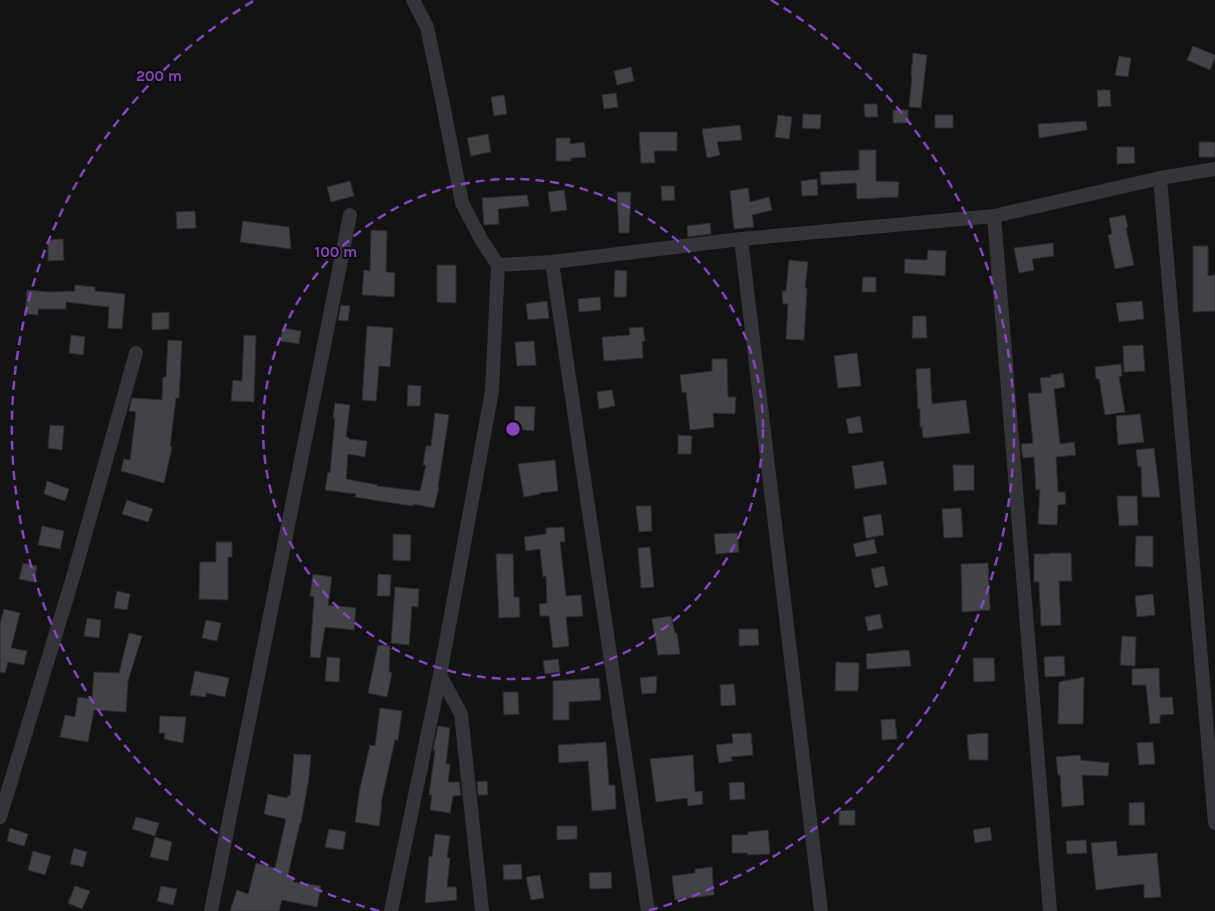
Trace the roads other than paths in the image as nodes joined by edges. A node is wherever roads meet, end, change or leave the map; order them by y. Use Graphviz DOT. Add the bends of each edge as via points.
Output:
graph roads {
  1 [pos="413,0"];
  2 [pos="1215,168"];
  3 [pos="1160,178"];
  4 [pos="350,215"];
  5 [pos="994,216"];
  6 [pos="741,239"];
  7 [pos="552,262"];
  8 [pos="498,265"];
  9 [pos="136,353"];
  10 [pos="440,675"];
  11 [pos="0,817"];
  12 [pos="1215,823"];
  13 [pos="211,911"];
  14 [pos="392,911"];
  15 [pos="482,911"];
  16 [pos="648,911"];
  17 [pos="822,911"];
  18 [pos="1050,911"];
  1 -- 8 [label="street" via="427,28 462,203"];
  2 -- 3 [label="street"];
  3 -- 5 [label="street"];
  3 -- 12 [label="street"];
  4 -- 13 [label="street"];
  5 -- 6 [label="street"];
  5 -- 18 [label="street"];
  6 -- 7 [label="street"];
  6 -- 17 [label="street"];
  7 -- 8 [label="street"];
  7 -- 16 [label="street"];
  8 -- 10 [label="street" via="492,391"];
  9 -- 11 [label="street" via="74,574"];
  10 -- 14 [label="street"];
  10 -- 15 [label="street" via="461,714"];
}
